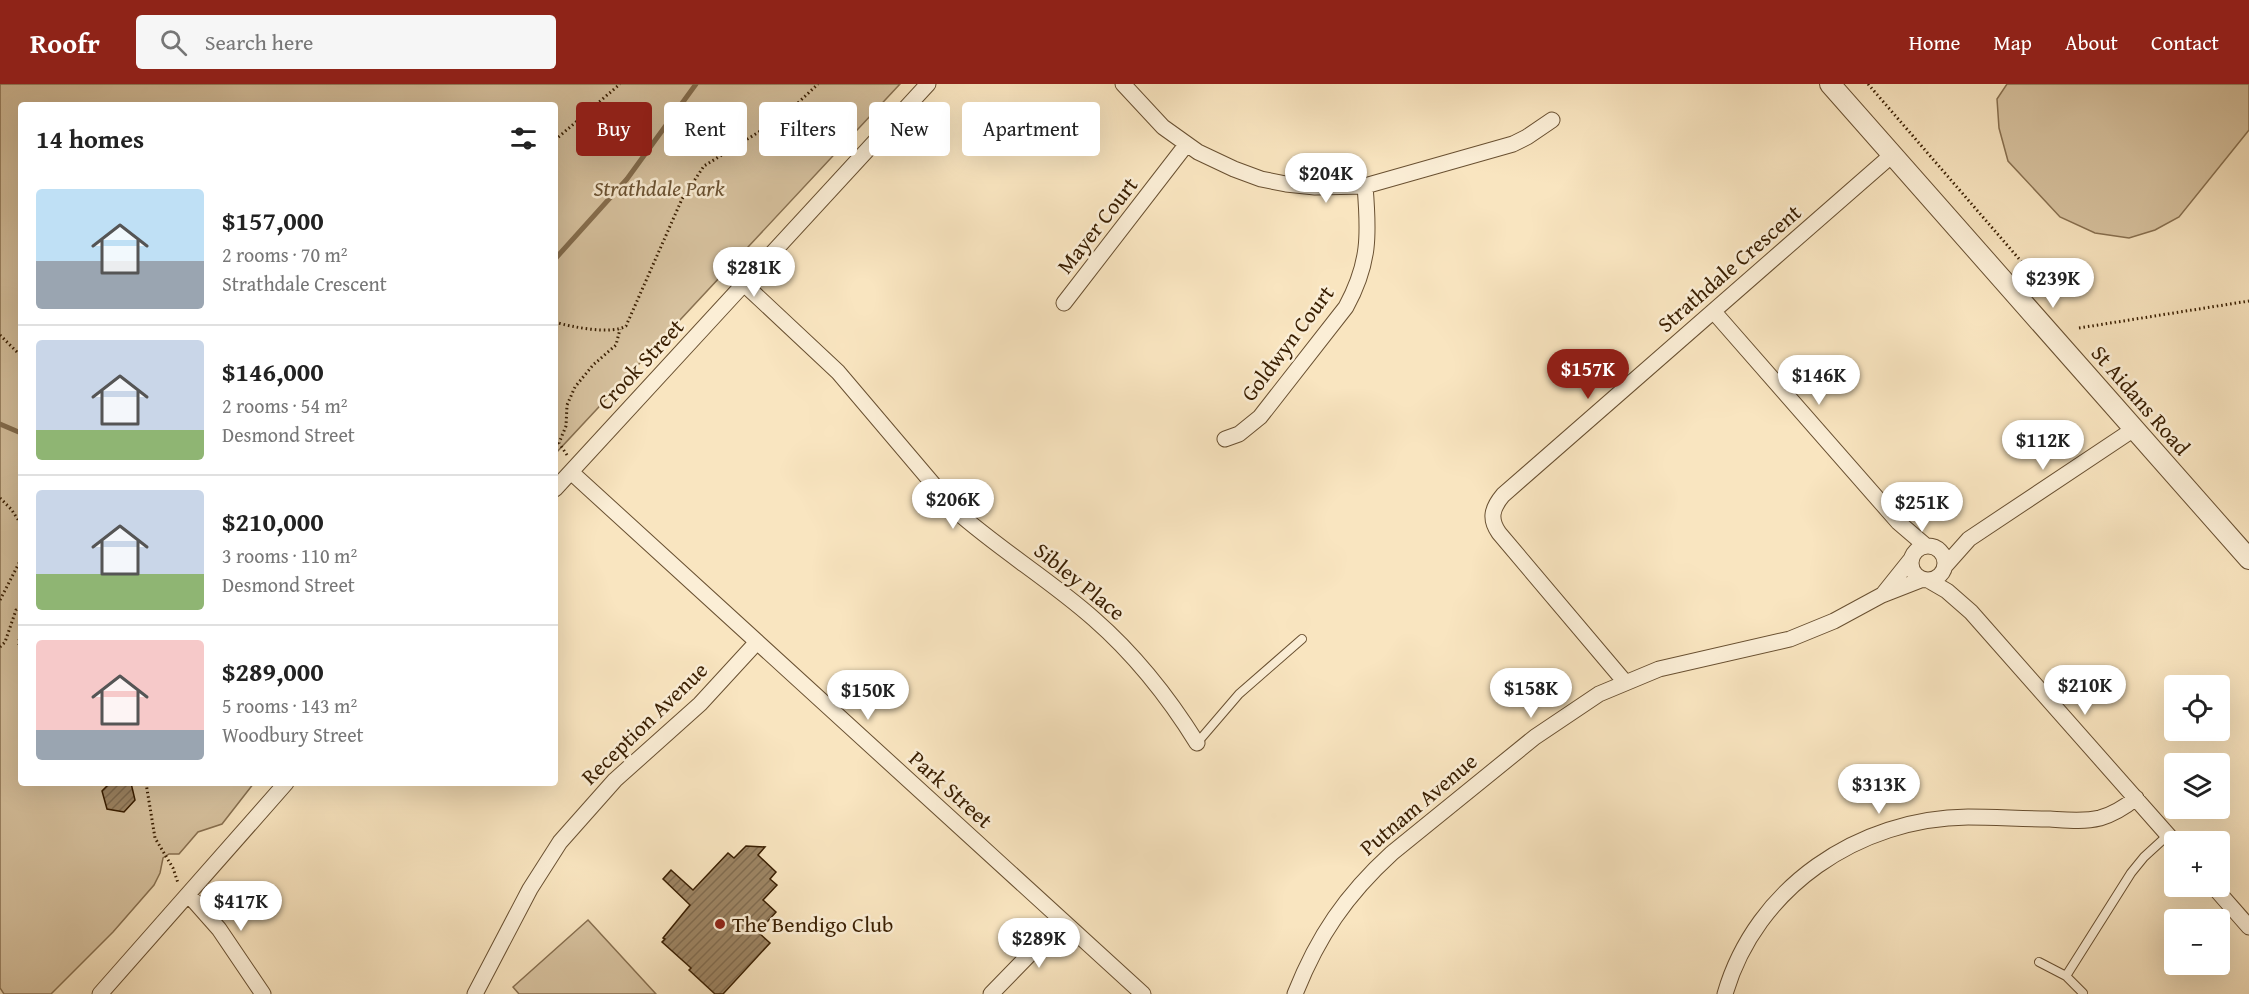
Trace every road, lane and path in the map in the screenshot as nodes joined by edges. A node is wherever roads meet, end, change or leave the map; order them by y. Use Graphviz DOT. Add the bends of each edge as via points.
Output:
graph roads {
  1 [pos="620,84"];
  2 [pos="818,84"];
  3 [pos="928,84"];
  4 [pos="1123,84"];
  5 [pos="1830,84"];
  6 [pos="1868,84"];
  7 [pos="1552,120"];
  8 [pos="558,137"];
  9 [pos="1186,145"];
  10 [pos="1892,155"];
  11 [pos="1365,186"];
  12 [pos="2039,282"];
  13 [pos="744,284"];
  14 [pos="2249,301"];
  15 [pos="1064,303"];
  16 [pos="1714,312"];
  17 [pos="558,322"];
  18 [pos="2079,328"];
  19 [pos="620,329"];
  20 [pos="0,335"];
  21 [pos="18,353"];
  22 [pos="2134,429"];
  23 [pos="1225,439"];
  24 [pos="574,468"];
  25 [pos="558,486"];
  26 [pos="0,498"];
  27 [pos="18,519"];
  28 [pos="1898,522"];
  29 [pos="1968,539"];
  30 [pos="1930,546"];
  31 [pos="1912,558"];
  32 [pos="2249,559"];
  33 [pos="18,565"];
  34 [pos="1945,567"];
  35 [pos="1925,579"];
  36 [pos="1882,595"];
  37 [pos="0,600"];
  38 [pos="18,609"];
  39 [pos="1971,612"];
  40 [pos="1302,639"];
  41 [pos="757,642"];
  42 [pos="0,647"];
  43 [pos="1625,682"];
  44 [pos="1197,743"];
  45 [pos="147,786"];
  46 [pos="283,786"];
  47 [pos="2136,798"];
  48 [pos="2165,831"];
  49 [pos="2164,844"];
  50 [pos="188,894"];
  51 [pos="2223,897"];
  52 [pos="1062,921"];
  53 [pos="2249,927"];
  54 [pos="2039,962"];
  55 [pos="2066,975"];
  56 [pos="99,993"];
  57 [pos="2083,993"];
  58 [pos="263,994"];
  59 [pos="476,994"];
  60 [pos="991,994"];
  61 [pos="1143,994"];
  62 [pos="1295,994"];
  63 [pos="1725,994"];
  1 -- 8 [label="path"];
  2 -- 19 [label="path" via="783,117 704,166 682,199 631,320"];
  3 -- 13 [label="street, Crook Street"];
  4 -- 9 [label="street" via="1163,127"];
  5 -- 10 [label="street, St Aidans Road"];
  6 -- 12 [label="path"];
  7 -- 11 [label="street" via="1513,144"];
  9 -- 11 [label="street" via="1210,159 1261,178 1315,187"];
  9 -- 15 [label="street, Mayer Court"];
  10 -- 16 [label="street, Strathdale Crescent"];
  10 -- 22 [label="street, St Aidans Road"];
  11 -- 23 [label="street, Goldwyn Court" via="1365,262 1346,307 1260,417 1239,434"];
  13 -- 24 [label="street, Crook Street"];
  13 -- 44 [label="street, Sibley Place" via="838,372 956,511 1112,635 1134,658"];
  14 -- 18 [label="path"];
  16 -- 28 [label="street"];
  16 -- 43 [label="street, Strathdale Crescent" via="1503,495 1493,512 1493,524 1499,533"];
  17 -- 19 [label="path"];
  19 -- 24 [label="path" via="616,345 580,378 567,405 560,446"];
  20 -- 21 [label="path"];
  22 -- 29 [label="street"];
  22 -- 32 [label="street, St Aidans Road"];
  24 -- 25 [label="street, Crook Street"];
  24 -- 41 [label="street, Park Street"];
  26 -- 27 [label="path"];
  28 -- 30 [label="street"];
  28 -- 31 [label="street"];
  29 -- 30 [label="street"];
  29 -- 34 [label="street"];
  30 -- 31 [label="street" via="1915,552"];
  30 -- 34 [label="street" via="1942,553"];
  31 -- 35 [label="street" via="1915,573"];
  31 -- 36 [label="street, Putnam Avenue"];
  33 -- 37 [label="path"];
  34 -- 35 [label="street" via="1938,577"];
  34 -- 39 [label="street"];
  35 -- 36 [label="street, Putnam Avenue"];
  35 -- 39 [label="street" via="1947,591"];
  36 -- 43 [label="street, Putnam Avenue" via="1790,639 1680,663"];
  38 -- 42 [label="path"];
  39 -- 47 [label="street"];
  40 -- 44 [label="lane, Sibley Place" via="1239,694"];
  41 -- 52 [label="street, Park Street"];
  41 -- 59 [label="street, Reception Avenue" via="694,711 615,780 560,842 530,889"];
  43 -- 62 [label="street, Putnam Avenue" via="1576,708 1535,737 1372,870 1321,939"];
  45 -- 50 [label="path" via="156,838"];
  46 -- 50 [label="street"];
  47 -- 48 [label="street"];
  47 -- 63 [label="street" via="2118,811 2089,820 1950,818 1905,825 1860,840 1804,874 1774,904 1749,937"];
  49 -- 55 [label="lane" via="2144,857 2131,873"];
  50 -- 56 [label="street"];
  50 -- 58 [label="street" via="219,929"];
  51 -- 53 [label="street"];
  52 -- 60 [label="street"];
  52 -- 61 [label="street, Park Street"];
  54 -- 55 [label="lane"];
  55 -- 57 [label="lane"];
}
